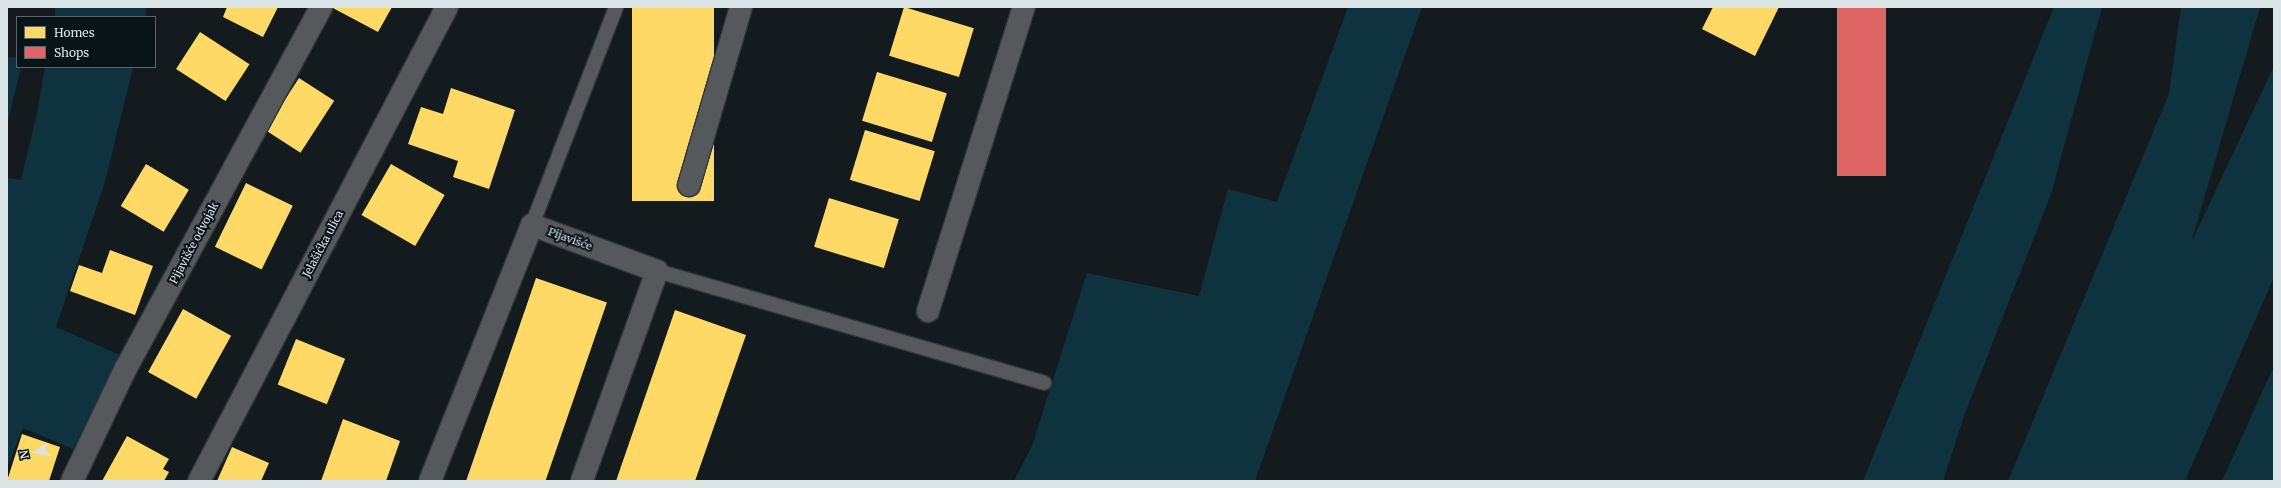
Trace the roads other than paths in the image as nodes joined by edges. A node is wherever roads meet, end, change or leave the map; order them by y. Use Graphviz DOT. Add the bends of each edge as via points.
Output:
graph roads {
  1 [pos="321,7"];
  2 [pos="447,7"];
  3 [pos="616,7"];
  4 [pos="741,7"];
  5 [pos="1024,7"];
  6 [pos="689,185"];
  7 [pos="532,225"];
  8 [pos="658,271"];
  9 [pos="928,311"];
  10 [pos="1044,384"];
  11 [pos="72,481"];
  12 [pos="199,481"];
  13 [pos="430,481"];
  14 [pos="582,481"];
  1 -- 11 [label="street, Pijavišće odvojak" via="125,370"];
  2 -- 12 [label="street, Jelašićka ulica"];
  3 -- 7 [label="lane"];
  4 -- 6 [label="street"];
  5 -- 9 [label="street"];
  7 -- 8 [label="street, Pijavišće"];
  7 -- 13 [label="street"];
  8 -- 10 [label="lane"];
  8 -- 14 [label="street"];
}
